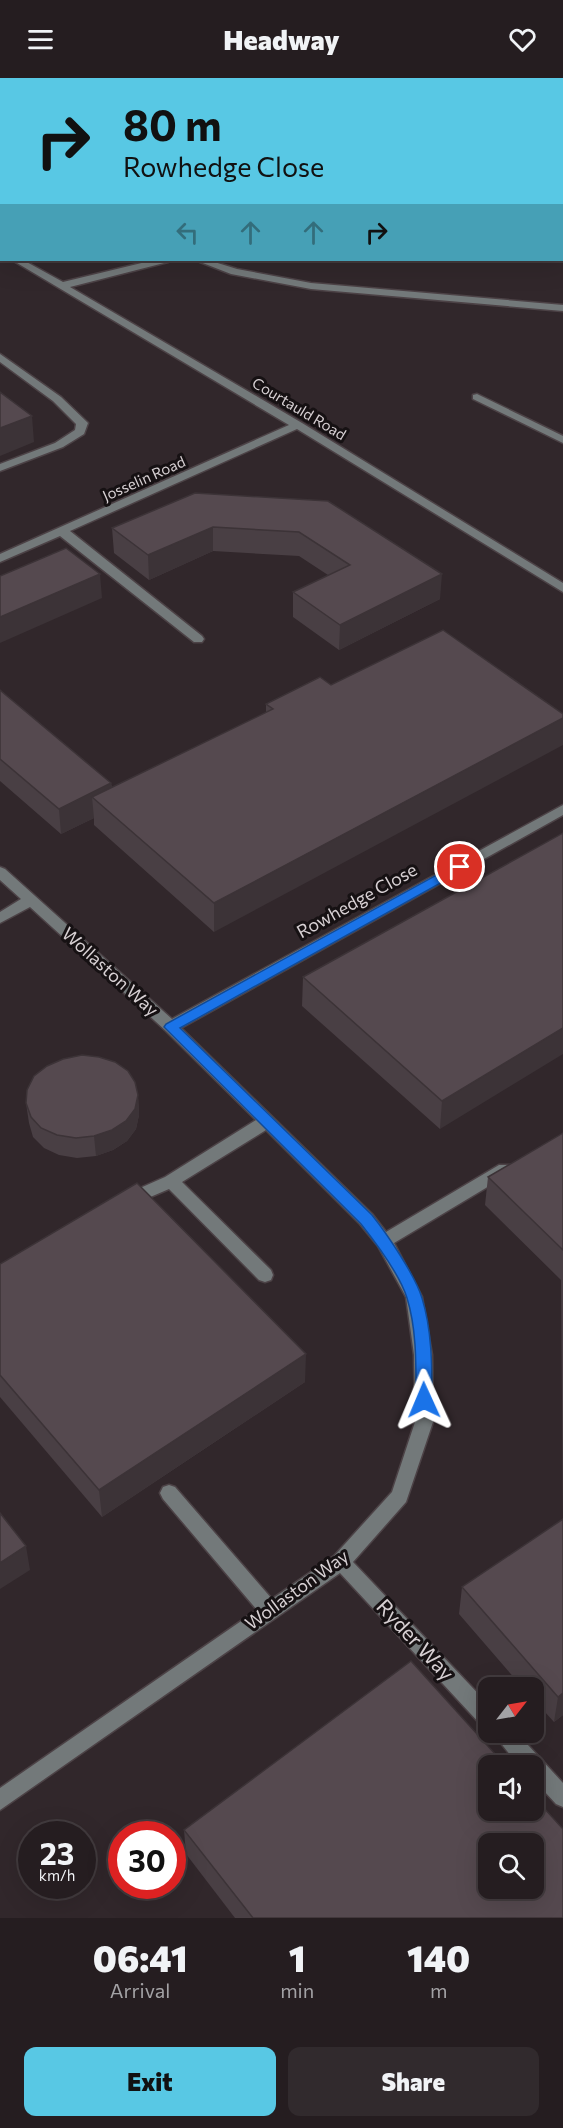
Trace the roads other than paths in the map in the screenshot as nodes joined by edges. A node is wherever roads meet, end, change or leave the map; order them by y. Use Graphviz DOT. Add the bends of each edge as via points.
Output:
graph roads {
  1 [pos="19,261"];
  2 [pos="160,261"];
  3 [pos="203,261"];
  4 [pos="61,286"];
  5 [pos="563,308"];
  6 [pos="0,357"];
  7 [pos="477,397"];
  8 [pos="298,425"];
  9 [pos="562,438"];
  10 [pos="0,468"];
  11 [pos="62,531"];
  12 [pos="0,558"];
  13 [pos="563,588"];
  14 [pos="198,639"];
  15 [pos="563,809"];
  16 [pos="0,872"];
  17 [pos="31,900"];
  18 [pos="0,918"];
  19 [pos="171,1027"];
  20 [pos="266,1122"];
  21 [pos="523,1158"];
  22 [pos="171,1181"];
  23 [pos="110,1207"];
  24 [pos="384,1241"];
  25 [pos="265,1275"];
  26 [pos="169,1493"];
  27 [pos="341,1562"];
  28 [pos="270,1611"];
  29 [pos="478,1707"];
  30 [pos="512,1743"];
  31 [pos="524,1755"];
  32 [pos="544,1777"];
  33 [pos="563,1797"];
  34 [pos="0,1800"];
  1 -- 4 [label="street, Courtauld Road"];
  2 -- 4 [label="street"];
  3 -- 5 [label="street" via="235,272 311,286"];
  4 -- 8 [label="street, Courtauld Road"];
  6 -- 10 [label="street" via="57,399 82,423 80,432 59,445"];
  7 -- 9 [label="street"];
  8 -- 11 [label="street, Josselin Road"];
  8 -- 13 [label="street, Courtauld Road"];
  11 -- 12 [label="street, Josselin Road"];
  11 -- 14 [label="street"];
  15 -- 19 [label="street, Rowhedge Close"];
  16 -- 17 [label="street, Wollaston Way"];
  17 -- 18 [label="street"];
  17 -- 19 [label="street, Wollaston Way"];
  19 -- 20 [label="street, Wollaston Way"];
  20 -- 22 [label="street"];
  20 -- 24 [label="street, Wollaston Way"];
  21 -- 24 [label="street"];
  22 -- 23 [label="street"];
  22 -- 25 [label="street"];
  24 -- 27 [label="street, Wollaston Way" via="414,1297 423,1355 424,1422 400,1496"];
  26 -- 28 [label="street"];
  27 -- 28 [label="street, Wollaston Way"];
  27 -- 29 [label="street, Ryder Way"];
  28 -- 34 [label="street, Wollaston Way"];
  30 -- 31 [label="street"];
  32 -- 33 [label="street"];
}
